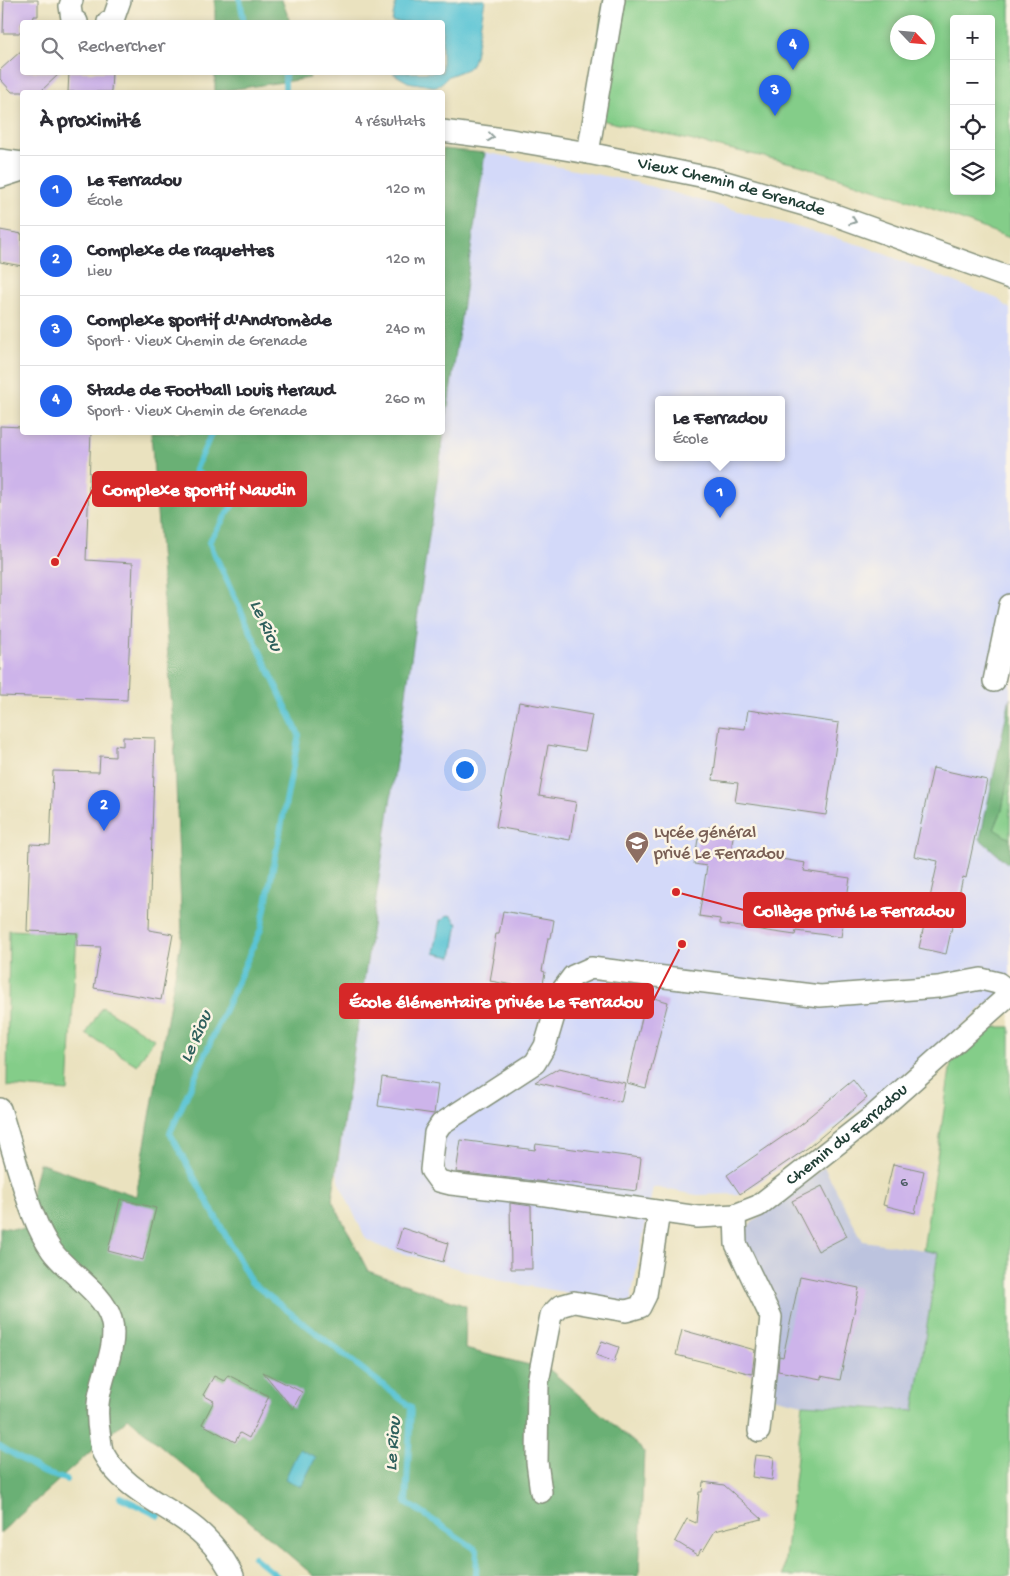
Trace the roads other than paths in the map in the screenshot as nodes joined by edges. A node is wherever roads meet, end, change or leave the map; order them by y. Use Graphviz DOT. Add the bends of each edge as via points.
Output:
graph roads {
  1 [pos="72,0"];
  2 [pos="120,0"];
  3 [pos="614,0"];
  4 [pos="74,20"];
  5 [pos="113,20"];
  6 [pos="445,131"];
  7 [pos="588,153"];
  8 [pos="0,160"];
  9 [pos="20,163"];
  10 [pos="20,171"];
  11 [pos="0,177"];
  12 [pos="1010,278"];
  13 [pos="1010,605"];
  14 [pos="994,681"];
  15 [pos="1010,993"];
  16 [pos="0,1109"];
  17 [pos="659,1212"];
  18 [pos="735,1215"];
  19 [pos="759,1431"];
  20 [pos="541,1492"];
  21 [pos="233,1576"];
  1 -- 4 [label="street"];
  2 -- 5 [label="street"];
  3 -- 7 [label="street"];
  6 -- 7 [label="street, Vieux Chemin de Grenade, one-way"];
  7 -- 12 [label="street, Vieux Chemin de Grenade, one-way" via="715,180 818,209"];
  8 -- 9 [label="street"];
  10 -- 11 [label="street"];
  13 -- 14 [label="street"];
  15 -- 17 [label="street, Chemin du Ferradou" via="998,983 981,979 938,988 820,996 591,968 573,976 561,992 545,1046 535,1063 441,1124 435,1133 431,1170 439,1181 450,1184"];
  15 -- 18 [label="street, Chemin du Ferradou" via="873,1116 758,1206"];
  16 -- 21 [label="street" via="36,1224 52,1252 88,1287 111,1319 113,1337 98,1404 103,1452 125,1480 204,1535"];
  17 -- 18 [label="street, Chemin du Ferradou" via="698,1217"];
  17 -- 20 [label="street" via="646,1294 640,1307 626,1311 574,1302 560,1306 551,1315 538,1382 537,1462"];
  18 -- 19 [label="street" via="736,1244 771,1317"];
}
